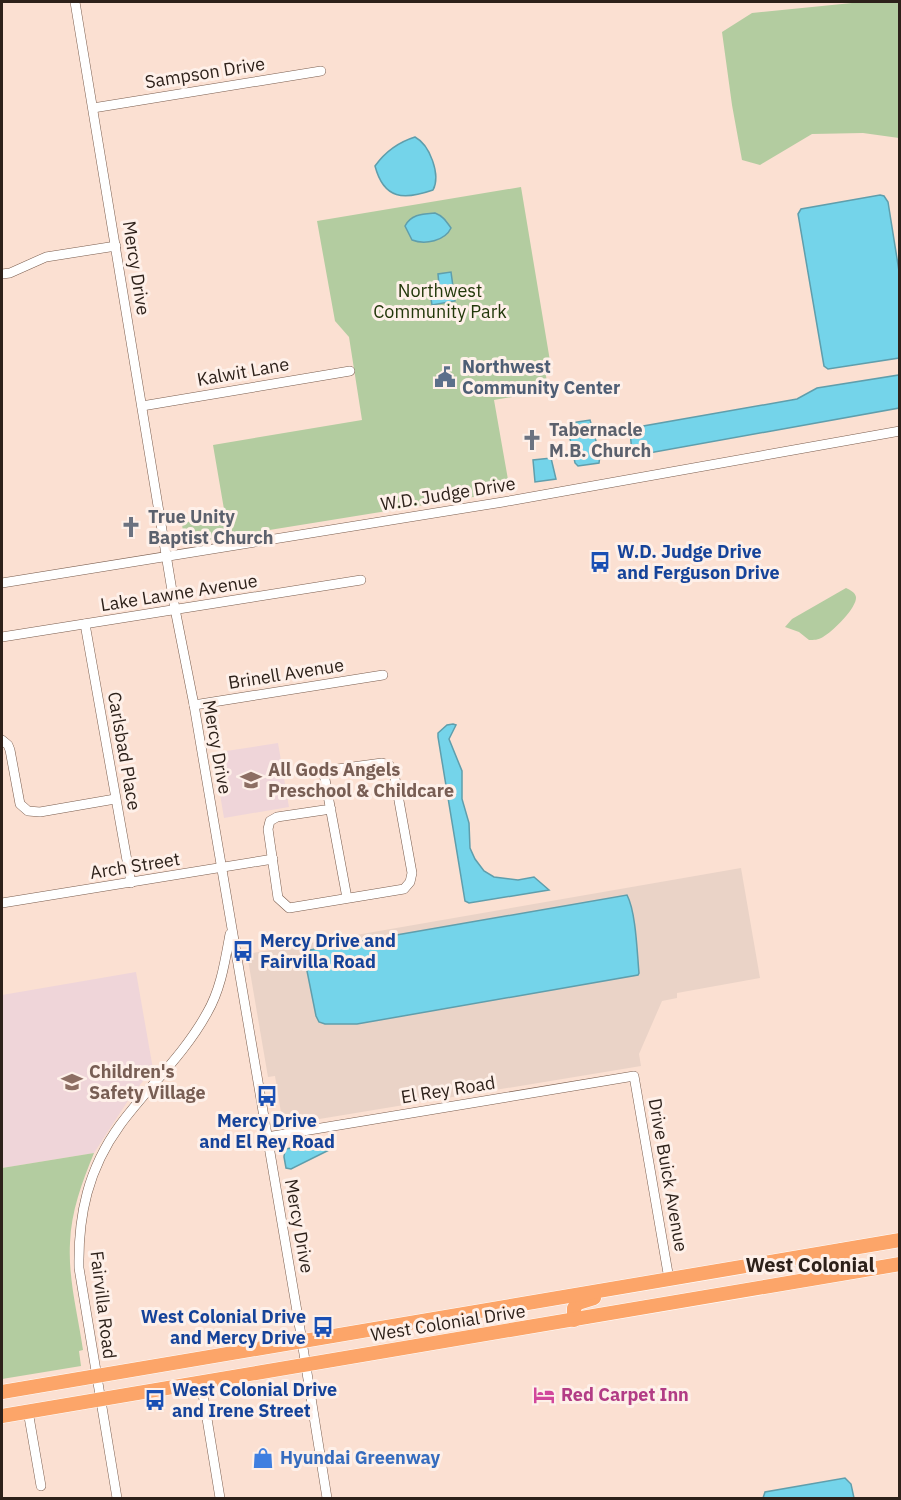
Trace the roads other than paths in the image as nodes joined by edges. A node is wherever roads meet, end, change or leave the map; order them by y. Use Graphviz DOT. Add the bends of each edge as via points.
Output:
graph roads {
  1 [pos="75,2"];
  2 [pos="321,71"];
  3 [pos="93,108"];
  4 [pos="116,246"];
  5 [pos="2,274"];
  6 [pos="350,371"];
  7 [pos="142,406"];
  8 [pos="900,431"];
  9 [pos="167,557"];
  10 [pos="361,580"];
  11 [pos="2,584"];
  12 [pos="175,609"];
  13 [pos="85,624"];
  14 [pos="2,637"];
  15 [pos="383,675"];
  16 [pos="194,705"];
  17 [pos="2,740"];
  18 [pos="115,799"];
  19 [pos="331,809"];
  20 [pos="273,860"];
  21 [pos="221,868"];
  22 [pos="131,883"];
  23 [pos="347,898"];
  24 [pos="2,903"];
  25 [pos="231,929"];
  26 [pos="239,969"];
  27 [pos="222,976"];
  28 [pos="634,1076"];
  29 [pos="267,1137"];
  30 [pos="900,1240"];
  31 [pos="842,1250"];
  32 [pos="900,1264"];
  33 [pos="669,1279"];
  34 [pos="650,1282"];
  35 [pos="769,1287"];
  36 [pos="574,1320"];
  37 [pos="302,1341"];
  38 [pos="306,1365"];
  39 [pos="96,1376"];
  40 [pos="201,1382"];
  41 [pos="2,1392"];
  42 [pos="100,1399"];
  43 [pos="28,1411"];
  44 [pos="2,1416"];
  45 [pos="41,1486"];
  46 [pos="117,1498"];
  47 [pos="220,1498"];
  48 [pos="327,1498"];
  1 -- 3 [label="street, Mercy Drive"];
  2 -- 3 [label="street, Sampson Drive"];
  3 -- 4 [label="street, Mercy Drive"];
  4 -- 5 [label="street" via="46,257"];
  4 -- 7 [label="street, Mercy Drive"];
  6 -- 7 [label="street, Kalwit Lane"];
  7 -- 9 [label="street, Mercy Drive"];
  8 -- 9 [label="street, W.D. Judge Drive"];
  9 -- 11 [label="street, W.D. Judge Drive"];
  9 -- 12 [label="street, Mercy Drive"];
  10 -- 12 [label="street, Lake Lawne Avenue"];
  12 -- 13 [label="street, Lake Lawne Avenue"];
  12 -- 16 [label="street, Mercy Drive"];
  13 -- 14 [label="street, Lake Lawne Avenue"];
  13 -- 18 [label="street, Carlsbad Place"];
  15 -- 16 [label="street, Brinell Avenue"];
  16 -- 21 [label="street, Mercy Drive"];
  17 -- 18 [label="street" via="10,750 20,804 28,811"];
  18 -- 22 [label="street, Carlsbad Place"];
  19 -- 20 [label="street" via="270,821"];
  19 -- 23 [label="street"];
  19 -- 23 [label="street" via="324,774 382,762 389,765 394,773 412,873 410,882 404,889"];
  20 -- 21 [label="street, Arch Street"];
  20 -- 23 [label="street" via="278,898 289,908"];
  21 -- 22 [label="street, Arch Street"];
  21 -- 25 [label="street, Mercy Drive"];
  22 -- 24 [label="street, Arch Street"];
  25 -- 26 [label="street, Mercy Drive"];
  25 -- 27 [label="street, Fairvilla Road"];
  26 -- 27 [label="street"];
  26 -- 29 [label="street, Mercy Drive"];
  27 -- 39 [label="street, Fairvilla Road" via="208,1012 184,1047 115,1132 96,1164 87,1191 78,1236 79,1268"];
  28 -- 29 [label="street, El Rey Road"];
  28 -- 33 [label="street, Drive Buick Avenue"];
  29 -- 37 [label="street, Mercy Drive"];
  30 -- 31 [label="highway, West Colonial Drive"];
  31 -- 33 [label="highway, West Colonial Drive"];
  31 -- 35 [label="highway" via="843,1259 836,1265 773,1278"];
  32 -- 35 [label="highway, West Colonial Drive"];
  33 -- 34 [label="highway, West Colonial Drive"];
  34 -- 36 [label="highway" via="641,1290 578,1303"];
  34 -- 37 [label="highway, West Colonial Drive"];
  35 -- 36 [label="highway, West Colonial Drive"];
  36 -- 38 [label="highway, West Colonial Drive"];
  37 -- 38 [label="street, Mercy Drive"];
  37 -- 39 [label="highway, West Colonial Drive"];
  38 -- 40 [label="highway, West Colonial Drive"];
  38 -- 48 [label="street, Mercy Drive"];
  39 -- 41 [label="highway, West Colonial Drive"];
  39 -- 42 [label="street, Fairvilla Road"];
  40 -- 42 [label="highway, West Colonial Drive"];
  40 -- 47 [label="street"];
  42 -- 43 [label="highway, West Colonial Drive"];
  42 -- 46 [label="street, Fairvilla Road"];
  43 -- 44 [label="highway, West Colonial Drive"];
  43 -- 45 [label="street"];
}
